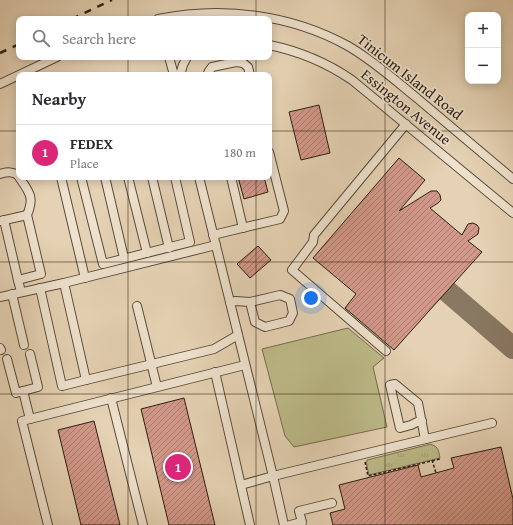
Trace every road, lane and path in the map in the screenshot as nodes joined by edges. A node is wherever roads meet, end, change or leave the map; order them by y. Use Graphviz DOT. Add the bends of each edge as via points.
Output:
graph roads {
  1 [pos="178,16"];
  2 [pos="256,16"];
  3 [pos="272,18"];
  4 [pos="272,46"];
  5 [pos="51,60"];
  6 [pos="170,60"];
  7 [pos="186,60"];
  8 [pos="25,72"];
  9 [pos="173,72"];
  10 [pos="181,72"];
  11 [pos="208,72"];
  12 [pos="249,72"];
  13 [pos="16,76"];
  14 [pos="0,84"];
  15 [pos="406,124"];
  16 [pos="272,164"];
  17 [pos="0,174"];
  18 [pos="16,175"];
  19 [pos="513,179"];
  20 [pos="21,180"];
  21 [pos="62,180"];
  22 [pos="82,180"];
  23 [pos="106,180"];
  24 [pos="129,180"];
  25 [pos="153,180"];
  26 [pos="176,180"];
  27 [pos="200,180"];
  28 [pos="232,180"];
  29 [pos="513,213"];
  30 [pos="27,215"];
  31 [pos="2,221"];
  32 [pos="243,228"];
  33 [pos="213,235"];
  34 [pos="216,245"];
  35 [pos="169,248"];
  36 [pos="147,253"];
  37 [pos="124,258"];
  38 [pos="85,278"];
  39 [pos="18,280"];
  40 [pos="64,283"];
  41 [pos="40,288"];
  42 [pos="21,292"];
  43 [pos="12,294"];
  44 [pos="0,297"];
  45 [pos="230,302"];
  46 [pos="250,302"];
  47 [pos="137,306"];
  48 [pos="238,335"];
  49 [pos="24,345"];
  50 [pos="386,351"];
  51 [pos="30,354"];
  52 [pos="7,359"];
  53 [pos="151,364"];
  54 [pos="245,365"];
  55 [pos="215,372"];
  56 [pos="86,380"];
  57 [pos="156,387"];
  58 [pos="23,391"];
  59 [pos="111,398"];
  60 [pos="30,419"];
  61 [pos="422,421"];
  62 [pos="492,423"];
  63 [pos="425,439"];
  64 [pos="440,459"];
  65 [pos="432,460"];
  66 [pos="364,461"];
  67 [pos="436,473"];
  68 [pos="273,476"];
  69 [pos="241,485"];
  70 [pos="332,503"];
  71 [pos="48,525"];
  72 [pos="143,525"];
  73 [pos="250,525"];
  74 [pos="284,525"];
  75 [pos="290,525"];
  1 -- 2 [label="street, Tinicum Island Road" via="204,13"];
  3 -- 19 [label="street, Tinicum Island Road" via="293,23 327,36 354,50 379,67"];
  4 -- 15 [label="street, Essington Avenue" via="296,52 342,73"];
  5 -- 8 [label="street"];
  6 -- 9 [label="street"];
  7 -- 10 [label="street"];
  11 -- 12 [label="street" via="212,67 236,62 248,66"];
  13 -- 14 [label="street"];
  15 -- 29 [label="street, Essington Avenue"];
  15 -- 50 [label="street" via="314,234 314,242 292,270"];
  16 -- 32 [label="street" via="284,211 280,219"];
  17 -- 18 [label="street" via="7,172"];
  20 -- 30 [label="street" via="30,194"];
  21 -- 38 [label="street"];
  22 -- 37 [label="street" via="102,264"];
  23 -- 37 [label="street"];
  24 -- 36 [label="street"];
  25 -- 35 [label="street"];
  26 -- 35 [label="street" via="190,242"];
  27 -- 33 [label="street"];
  28 -- 32 [label="street"];
  30 -- 31 [label="street"];
  30 -- 39 [label="street" via="41,274"];
  31 -- 39 [label="street"];
  32 -- 33 [label="street"];
  33 -- 34 [label="street"];
  34 -- 38 [label="street"];
  34 -- 45 [label="street"];
  35 -- 36 [label="street"];
  36 -- 37 [label="street"];
  38 -- 40 [label="street"];
  39 -- 42 [label="street"];
  40 -- 41 [label="street"];
  40 -- 56 [label="street"];
  41 -- 42 [label="street"];
  41 -- 56 [label="street" via="62,386"];
  42 -- 43 [label="street"];
  43 -- 44 [label="street"];
  43 -- 49 [label="street"];
  45 -- 46 [label="street"];
  45 -- 48 [label="street"];
  46 -- 46 [label="street" via="280,295 290,299 294,313 289,321 264,327 255,322"];
  47 -- 53 [label="street"];
  48 -- 53 [label="street" via="214,349"];
  48 -- 54 [label="street"];
  51 -- 58 [label="street" via="38,387"];
  52 -- 58 [label="street" via="16,393"];
  53 -- 56 [label="street"];
  53 -- 57 [label="street"];
  54 -- 55 [label="street"];
  54 -- 68 [label="street"];
  55 -- 57 [label="street"];
  55 -- 69 [label="street"];
  57 -- 59 [label="street"];
  58 -- 60 [label="street"];
  59 -- 60 [label="street"];
  59 -- 72 [label="street"];
  60 -- 71 [label="street" via="22,421"];
  61 -- 61 [label="street" via="418,403 395,384 390,385 400,428"];
  61 -- 63 [label="street"];
  62 -- 63 [label="street"];
  63 -- 68 [label="street"];
  64 -- 65 [label="path"];
  65 -- 66 [label="path" via="368,476"];
  65 -- 67 [label="path"];
  68 -- 69 [label="street"];
  68 -- 74 [label="street"];
  69 -- 73 [label="street"];
  70 -- 75 [label="street" via="299,510 302,522"];
}
